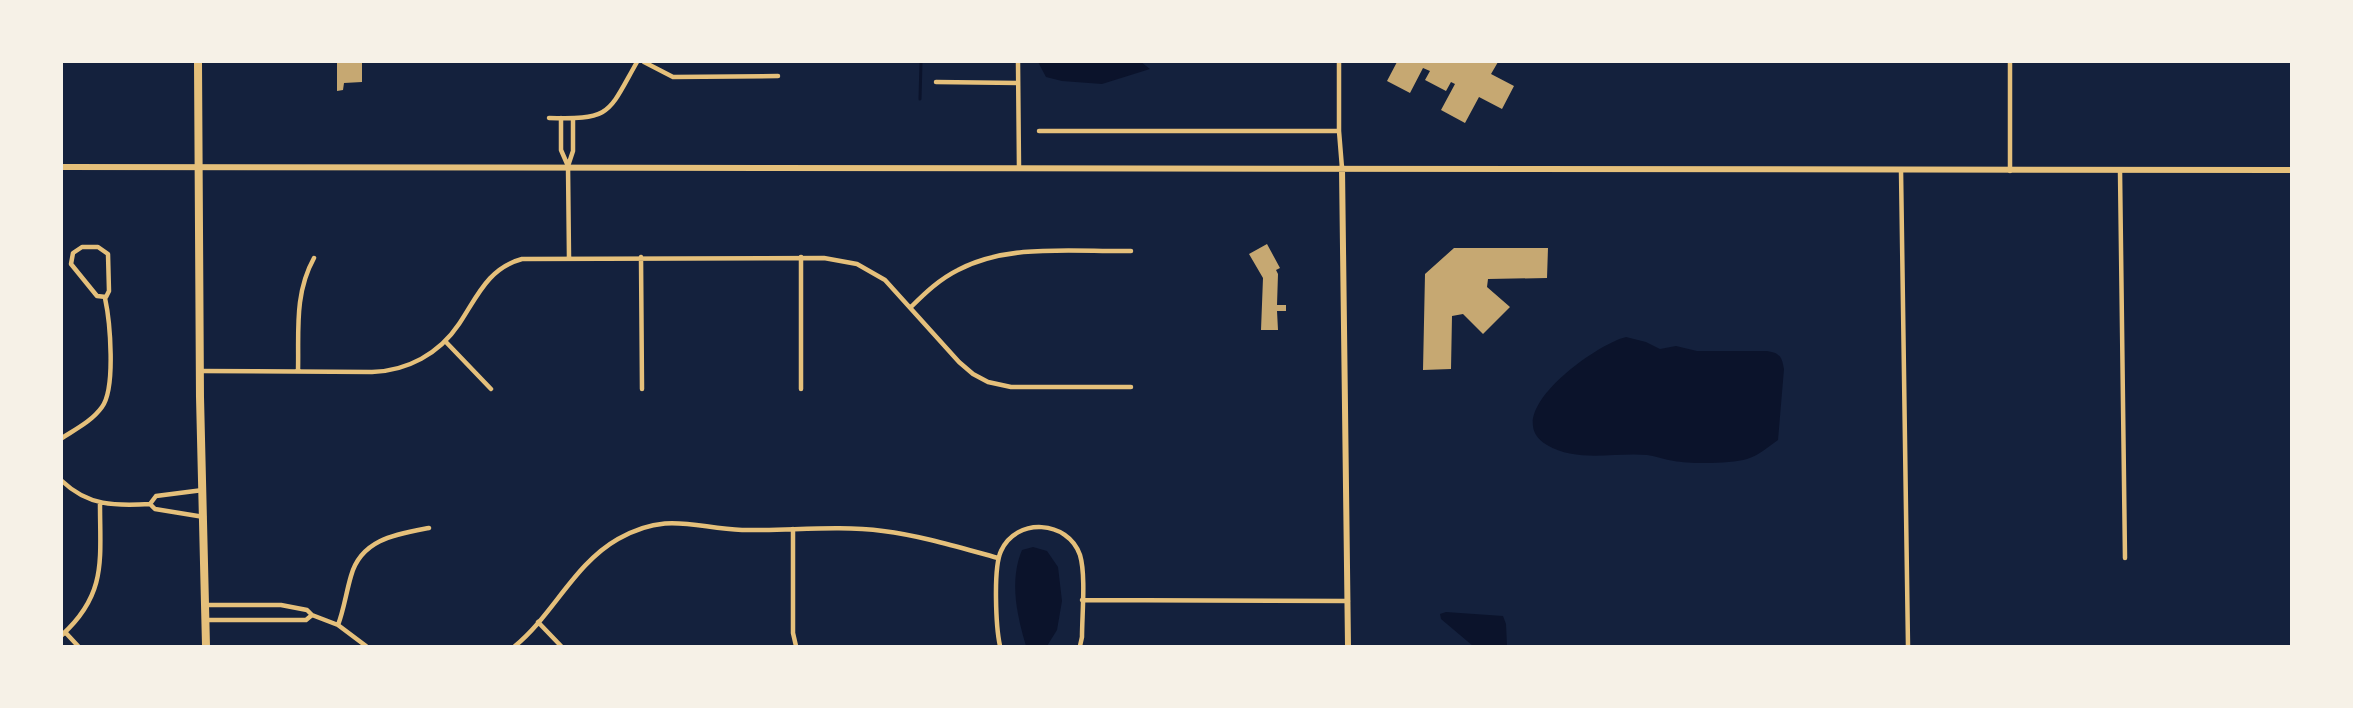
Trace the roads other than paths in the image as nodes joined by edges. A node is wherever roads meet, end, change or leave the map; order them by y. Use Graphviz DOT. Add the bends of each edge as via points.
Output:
graph roads {
  1 [pos="198,62"];
  2 [pos="637,62"];
  3 [pos="644,62"];
  4 [pos="1018,62"];
  5 [pos="1339,62"];
  6 [pos="2010,62"];
  7 [pos="778,76"];
  8 [pos="936,82"];
  9 [pos="1018,83"];
  10 [pos="549,118"];
  11 [pos="561,118"];
  12 [pos="573,118"];
  13 [pos="1039,131"];
  14 [pos="1339,131"];
  15 [pos="198,166"];
  16 [pos="568,166"];
  17 [pos="62,167"];
  18 [pos="1018,168"];
  19 [pos="1342,168"];
  20 [pos="1901,170"];
  21 [pos="2292,170"];
  22 [pos="2010,171"];
  23 [pos="2120,171"];
  24 [pos="1131,251"];
  25 [pos="569,257"];
  26 [pos="641,257"];
  27 [pos="801,257"];
  28 [pos="314,258"];
  29 [pos="105,298"];
  30 [pos="911,307"];
  31 [pos="445,341"];
  32 [pos="200,370"];
  33 [pos="298,372"];
  34 [pos="1131,387"];
  35 [pos="491,389"];
  36 [pos="642,389"];
  37 [pos="801,389"];
  38 [pos="62,438"];
  39 [pos="62,482"];
  40 [pos="204,490"];
  41 [pos="100,504"];
  42 [pos="150,504"];
  43 [pos="204,517"];
  44 [pos="429,528"];
  45 [pos="793,529"];
  46 [pos="999,558"];
  47 [pos="2125,558"];
  48 [pos="1082,600"];
  49 [pos="1348,601"];
  50 [pos="205,605"];
  51 [pos="312,615"];
  52 [pos="205,620"];
  53 [pos="538,622"];
  54 [pos="338,625"];
  55 [pos="63,634"];
  56 [pos="78,646"];
  57 [pos="206,646"];
  58 [pos="366,646"];
  59 [pos="515,646"];
  60 [pos="561,646"];
  61 [pos="796,646"];
  62 [pos="1000,646"];
  63 [pos="1080,646"];
  64 [pos="1348,646"];
  65 [pos="1908,646"];
  1 -- 15 [label="main road"];
  2 -- 12 [label="street" via="605,111 588,118"];
  3 -- 7 [label="street" via="673,77"];
  4 -- 9 [label="street"];
  5 -- 14 [label="street"];
  6 -- 22 [label="street"];
  8 -- 9 [label="street"];
  9 -- 18 [label="street"];
  10 -- 11 [label="street"];
  11 -- 12 [label="street"];
  11 -- 16 [label="street" via="561,150"];
  12 -- 16 [label="street" via="573,151"];
  13 -- 14 [label="street"];
  14 -- 19 [label="street"];
  15 -- 16 [label="street"];
  15 -- 17 [label="street"];
  15 -- 32 [label="main road"];
  16 -- 18 [label="street"];
  16 -- 25 [label="street"];
  18 -- 19 [label="street"];
  19 -- 20 [label="street"];
  19 -- 49 [label="street"];
  20 -- 22 [label="street"];
  20 -- 65 [label="street"];
  21 -- 23 [label="street"];
  22 -- 23 [label="street"];
  23 -- 47 [label="street"];
  24 -- 30 [label="street" via="1025,252 990,257 950,274"];
  25 -- 26 [label="street"];
  25 -- 31 [label="street" via="522,259 500,268 485,282"];
  26 -- 27 [label="street"];
  26 -- 36 [label="street"];
  27 -- 30 [label="street" via="834,259 863,267 885,280"];
  27 -- 37 [label="street"];
  28 -- 33 [label="street" via="299,300"];
  29 -- 29 [label="street" via="109,291 108,254 98,246 79,248 71,264 97,296"];
  29 -- 38 [label="street" via="109,318 108,394 95,416"];
  30 -- 34 [label="street" via="959,362 988,382 1011,387"];
  31 -- 33 [label="street" via="418,361 389,370"];
  31 -- 35 [label="street"];
  32 -- 33 [label="street"];
  32 -- 40 [label="main road"];
  39 -- 41 [label="street"];
  40 -- 42 [label="street" via="156,496"];
  40 -- 43 [label="main road"];
  41 -- 42 [label="street"];
  41 -- 55 [label="street" via="97,584 84,612"];
  42 -- 43 [label="street" via="155,509"];
  43 -- 50 [label="main road"];
  44 -- 54 [label="street" via="390,535 362,555 351,576"];
  45 -- 46 [label="street" via="896,533"];
  45 -- 53 [label="street" via="742,530 674,522 640,529 598,553"];
  45 -- 61 [label="street"];
  46 -- 48 [label="street" via="1007,541 1025,529 1042,526 1059,531 1075,545 1080,557"];
  46 -- 62 [label="street"];
  48 -- 49 [label="street"];
  48 -- 63 [label="street"];
  49 -- 64 [label="street"];
  50 -- 51 [label="street" via="281,605 307,610"];
  50 -- 52 [label="main road"];
  51 -- 52 [label="street" via="306,620"];
  51 -- 54 [label="street"];
  52 -- 57 [label="main road"];
  53 -- 59 [label="street"];
  53 -- 60 [label="street"];
  54 -- 58 [label="street"];
  55 -- 56 [label="street"];
}
